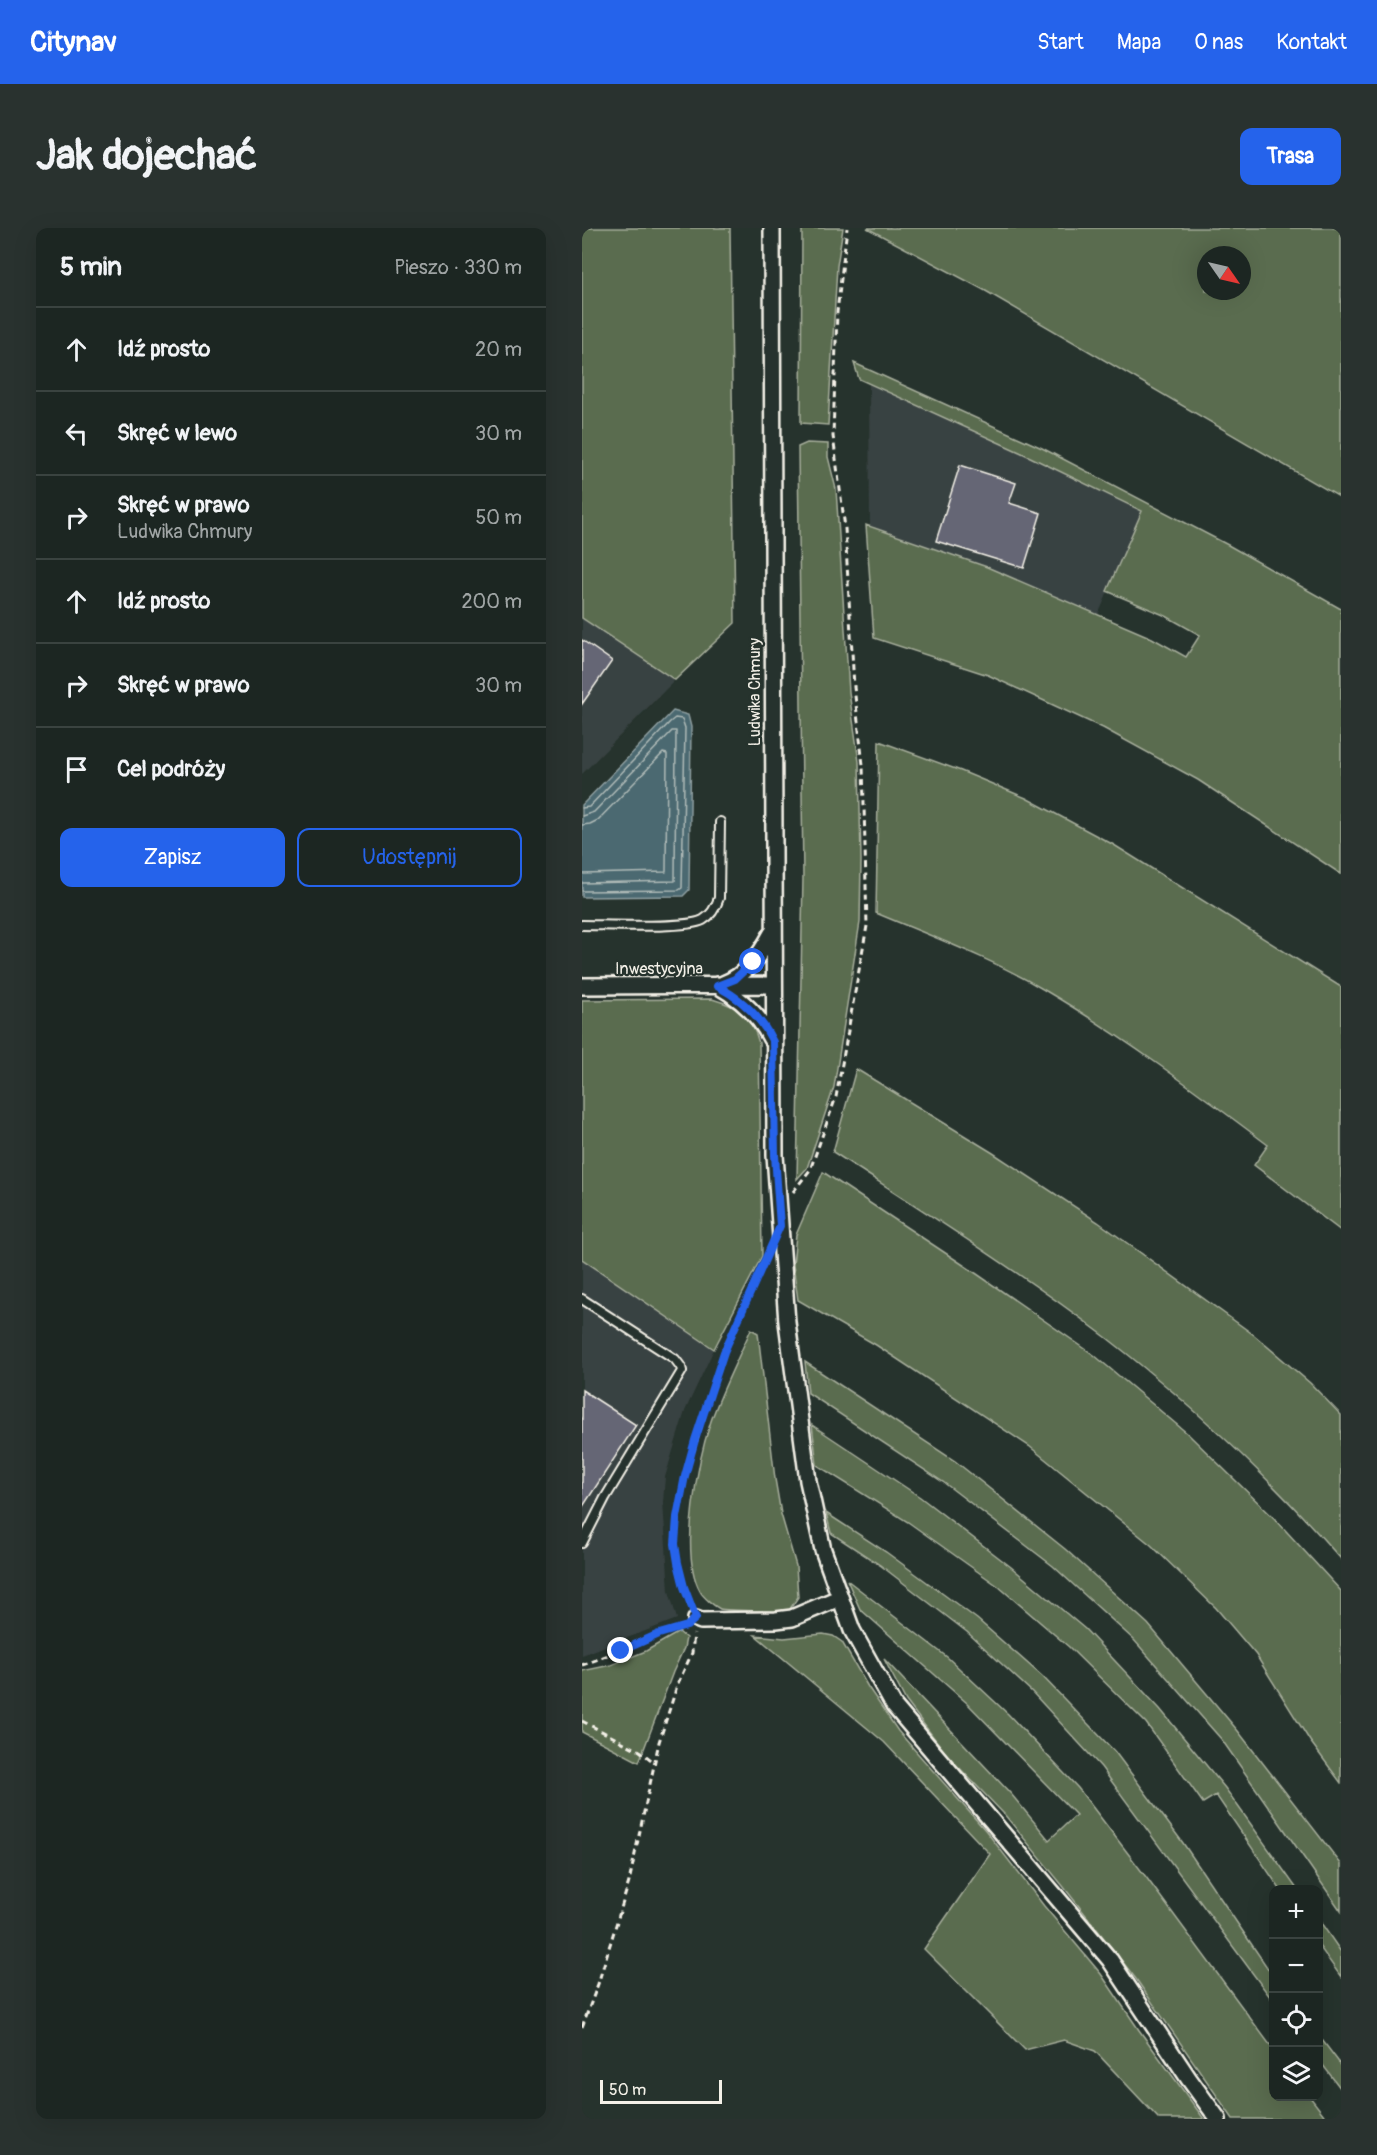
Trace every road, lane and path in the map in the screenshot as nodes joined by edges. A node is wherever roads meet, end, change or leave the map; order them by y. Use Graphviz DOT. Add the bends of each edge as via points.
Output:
graph roads {
  1 [pos="772,228"];
  2 [pos="847,228"];
  3 [pos="720,822"];
  4 [pos="582,926"];
  5 [pos="773,931"];
  6 [pos="582,986"];
  7 [pos="717,986"];
  8 [pos="773,986"];
  9 [pos="773,1042"];
  10 [pos="779,1210"];
  11 [pos="780,1226"];
  12 [pos="582,1299"];
  13 [pos="582,1543"];
  14 [pos="839,1598"];
  15 [pos="696,1618"];
  16 [pos="582,1665"];
  17 [pos="582,1722"];
  18 [pos="655,1763"];
  19 [pos="582,2026"];
  20 [pos="1218,2119"];
  1 -- 5 [label="street, Ludwika Chmury"];
  2 -- 10 [label="path" via="837,312 833,436 845,528 854,687 863,765 867,926 836,1097 810,1170"];
  3 -- 4 [label="lane" via="719,898 703,920 684,924"];
  5 -- 7 [label="street" via="745,971"];
  5 -- 8 [label="street, Ludwika Chmury"];
  6 -- 7 [label="street, Inwestycyjna"];
  7 -- 8 [label="street, Inwestycyjna"];
  7 -- 9 [label="street" via="746,1006"];
  8 -- 9 [label="street, Ludwika Chmury"];
  9 -- 10 [label="street, Ludwika Chmury"];
  10 -- 11 [label="street, Ludwika Chmury"];
  11 -- 14 [label="street, Ludwika Chmury" via="787,1322 808,1481 823,1550"];
  11 -- 15 [label="path" via="724,1352 685,1476 675,1544 684,1587"];
  12 -- 13 [label="lane" via="675,1359 682,1371"];
  14 -- 15 [label="street" via="804,1614 776,1620"];
  14 -- 20 [label="street, Ludwika Chmury" via="862,1651 894,1706 1110,1960"];
  15 -- 16 [label="path" via="687,1626"];
  15 -- 18 [label="path" via="692,1653 668,1711"];
  17 -- 18 [label="path" via="640,1751"];
  18 -- 19 [label="path" via="629,1882"];
}
